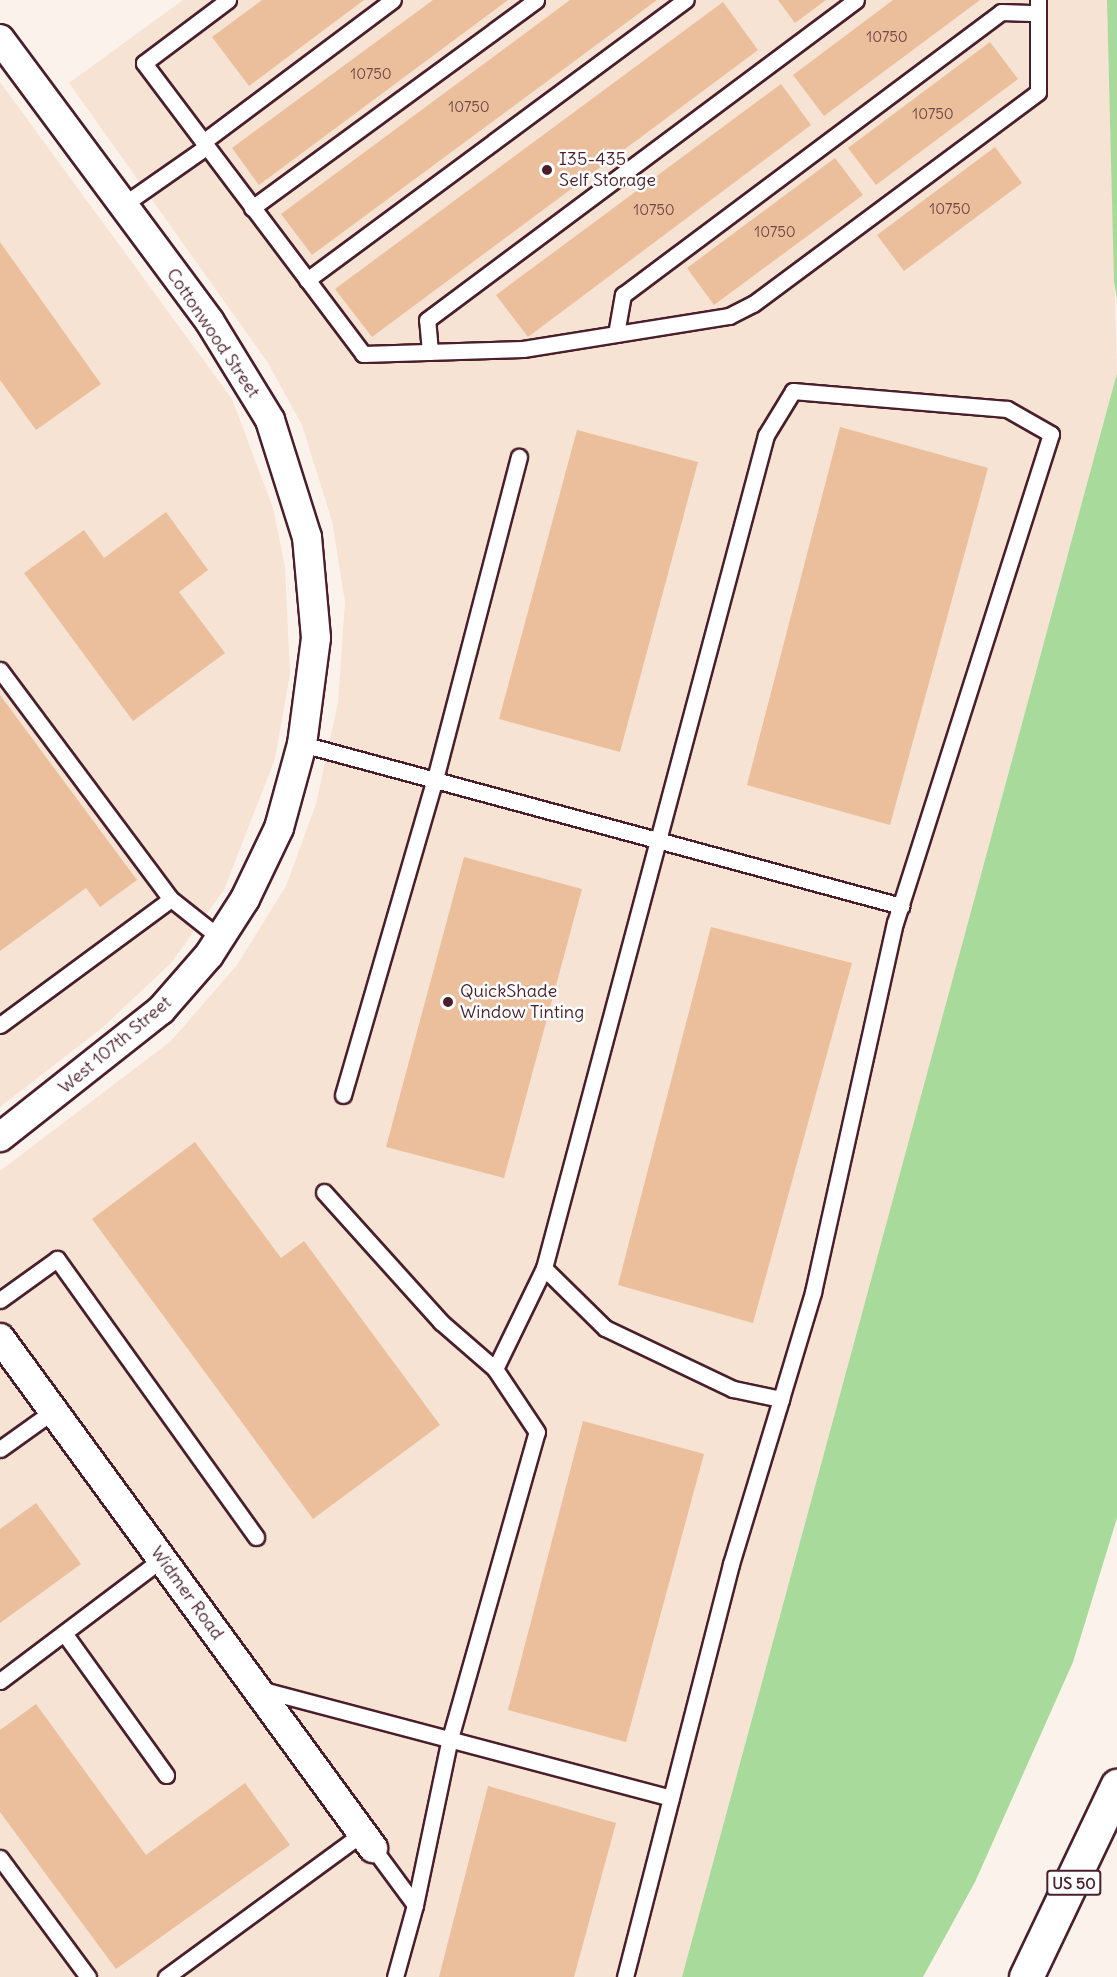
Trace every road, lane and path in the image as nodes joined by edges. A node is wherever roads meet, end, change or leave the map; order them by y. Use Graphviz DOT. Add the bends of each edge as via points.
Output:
graph roads {
  1 [pos="228,0"];
  2 [pos="393,0"];
  3 [pos="536,0"];
  4 [pos="686,0"];
  5 [pos="856,0"];
  6 [pos="1038,6"];
  7 [pos="0,39"];
  8 [pos="204,144"];
  9 [pos="123,205"];
  10 [pos="252,208"];
  11 [pos="307,280"];
  12 [pos="616,334"];
  13 [pos="430,352"];
  14 [pos="519,458"];
  15 [pos="0,670"];
  16 [pos="302,744"];
  17 [pos="435,779"];
  18 [pos="659,839"];
  19 [pos="171,898"];
  20 [pos="901,906"];
  21 [pos="220,938"];
  22 [pos="0,1025"];
  23 [pos="343,1095"];
  24 [pos="0,1137"];
  25 [pos="324,1192"];
  26 [pos="544,1268"];
  27 [pos="0,1300"];
  28 [pos="0,1338"];
  29 [pos="495,1369"];
  30 [pos="781,1399"];
  31 [pos="53,1411"];
  32 [pos="0,1449"];
  33 [pos="256,1537"];
  34 [pos="162,1559"];
  35 [pos="64,1633"];
  36 [pos="0,1681"];
  37 [pos="256,1689"];
  38 [pos="449,1742"];
  39 [pos="166,1775"];
  40 [pos="1117,1786"];
  41 [pos="671,1798"];
  42 [pos="368,1841"];
  43 [pos="0,1858"];
  44 [pos="415,1905"];
  45 [pos="88,1977"];
  46 [pos="166,1977"];
  47 [pos="395,1977"];
  48 [pos="625,1977"];
  49 [pos="1026,1977"];
  1 -- 8 [label="lane" via="144,63"];
  2 -- 8 [label="lane"];
  3 -- 10 [label="lane"];
  4 -- 11 [label="lane"];
  5 -- 13 [label="lane" via="428,320"];
  6 -- 12 [label="lane" via="1001,12 623,295"];
  6 -- 12 [label="lane" via="1038,92 753,304 729,316"];
  7 -- 9 [label="street, Cottonwood Street"];
  8 -- 9 [label="lane"];
  8 -- 10 [label="lane"];
  9 -- 16 [label="street, Cottonwood Street" via="241,368 270,420 292,478 314,590 312,693"];
  10 -- 11 [label="lane"];
  11 -- 13 [label="lane" via="363,354"];
  12 -- 13 [label="lane" via="523,349"];
  14 -- 17 [label="lane"];
  15 -- 19 [label="lane"];
  16 -- 17 [label="lane"];
  16 -- 21 [label="street, West 107th Street" via="279,828 245,899"];
  17 -- 18 [label="lane"];
  17 -- 23 [label="lane"];
  18 -- 20 [label="lane"];
  18 -- 20 [label="lane" via="766,435 793,391 1007,409 1051,434"];
  18 -- 26 [label="lane"];
  19 -- 21 [label="lane"];
  19 -- 22 [label="lane"];
  20 -- 30 [label="lane" via="813,1292"];
  21 -- 24 [label="street, West 107th Street" via="161,1010"];
  25 -- 29 [label="lane" via="441,1322"];
  26 -- 29 [label="lane"];
  26 -- 30 [label="lane" via="605,1328 733,1389"];
  27 -- 33 [label="lane" via="57,1259"];
  28 -- 31 [label="street, Widmer Road"];
  29 -- 38 [label="lane" via="537,1432"];
  30 -- 41 [label="lane" via="731,1564"];
  31 -- 32 [label="lane"];
  31 -- 34 [label="street, Widmer Road"];
  34 -- 35 [label="lane"];
  34 -- 37 [label="street, Widmer Road"];
  35 -- 36 [label="lane"];
  35 -- 39 [label="lane"];
  37 -- 38 [label="lane"];
  37 -- 42 [label="street, Widmer Road"];
  38 -- 41 [label="lane"];
  38 -- 44 [label="lane"];
  40 -- 49 [label="highway, US 50"];
  41 -- 48 [label="lane"];
  42 -- 44 [label="lane"];
  42 -- 46 [label="lane"];
  43 -- 45 [label="lane"];
  44 -- 47 [label="lane"];
}
